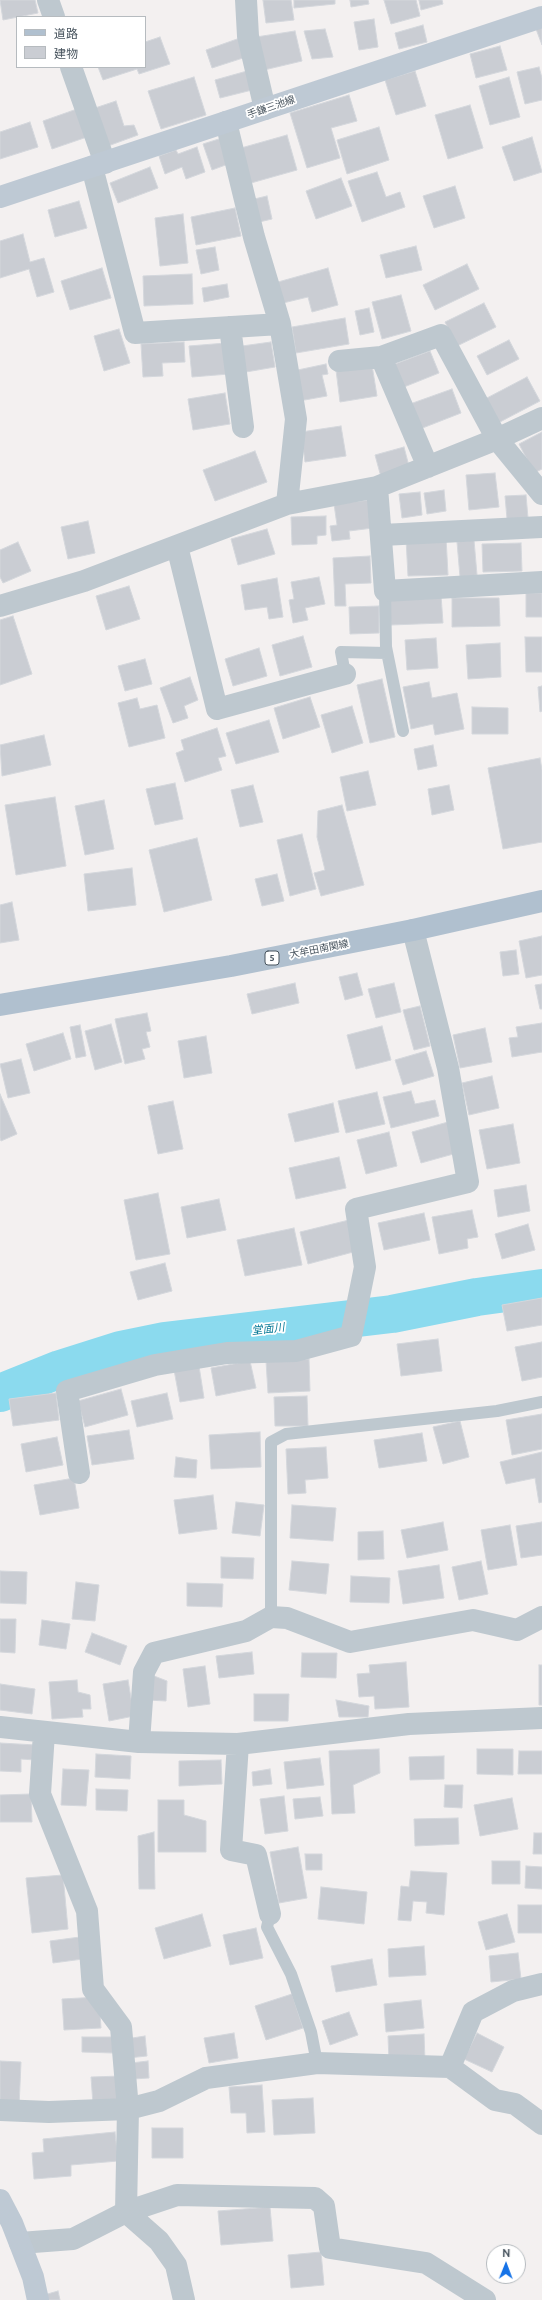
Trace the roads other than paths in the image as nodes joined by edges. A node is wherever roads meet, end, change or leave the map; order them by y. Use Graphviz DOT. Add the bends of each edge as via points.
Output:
graph roads {
  1 [pos="48,0"];
  2 [pos="246,0"];
  3 [pos="54,16"];
  4 [pos="542,17"];
  5 [pos="72,68"];
  6 [pos="265,109"];
  7 [pos="226,122"];
  8 [pos="98,165"];
  9 [pos="0,198"];
  10 [pos="280,324"];
  11 [pos="230,327"];
  12 [pos="380,357"];
  13 [pos="338,361"];
  14 [pos="542,418"];
  15 [pos="243,427"];
  16 [pos="497,439"];
  17 [pos="428,467"];
  18 [pos="377,487"];
  19 [pos="542,494"];
  20 [pos="287,504"];
  21 [pos="542,527"];
  22 [pos="382,535"];
  23 [pos="177,546"];
  24 [pos="542,582"];
  25 [pos="385,591"];
  26 [pos="0,606"];
  27 [pos="387,653"];
  28 [pos="345,674"];
  29 [pos="403,731"];
  30 [pos="542,901"];
  31 [pos="413,930"];
  32 [pos="0,1005"];
  33 [pos="542,1402"];
  34 [pos="79,1473"];
  35 [pos="271,1610"];
  36 [pos="542,1617"];
  37 [pos="542,1718"];
  38 [pos="0,1727"];
  39 [pos="44,1733"];
  40 [pos="139,1742"];
  41 [pos="238,1744"];
  42 [pos="270,1914"];
  43 [pos="542,1984"];
  44 [pos="317,2063"];
  45 [pos="450,2067"];
  46 [pos="0,2110"];
  47 [pos="128,2110"];
  48 [pos="542,2124"];
  49 [pos="0,2200"];
  50 [pos="126,2212"];
  51 [pos="11,2232"];
  52 [pos="38,2300"];
  53 [pos="184,2300"];
  54 [pos="486,2300"];
  1 -- 3 [label="street"];
  2 -- 6 [label="street" via="248,36"];
  4 -- 6 [label="main road, 手鎌三池線"];
  5 -- 8 [label="street"];
  6 -- 7 [label="main road, 手鎌三池線"];
  7 -- 8 [label="main road, 手鎌三池線"];
  7 -- 10 [label="street" via="254,237"];
  8 -- 9 [label="main road, 手鎌三池線"];
  8 -- 11 [label="street" via="135,333"];
  10 -- 11 [label="street"];
  10 -- 20 [label="street" via="296,419"];
  11 -- 15 [label="street"];
  12 -- 13 [label="street"];
  12 -- 16 [label="street" via="441,335"];
  12 -- 17 [label="street"];
  14 -- 16 [label="street"];
  16 -- 17 [label="street"];
  16 -- 19 [label="street"];
  17 -- 18 [label="street"];
  18 -- 20 [label="street"];
  18 -- 22 [label="street"];
  20 -- 23 [label="street"];
  21 -- 22 [label="street"];
  22 -- 25 [label="street"];
  23 -- 26 [label="street" via="84,581"];
  23 -- 28 [label="street" via="217,709"];
  24 -- 25 [label="street"];
  25 -- 27 [label="lane"];
  27 -- 28 [label="lane" via="341,652"];
  27 -- 29 [label="lane"];
  30 -- 31 [label="main road, 大牟田南関線 / 5"];
  31 -- 32 [label="main road, 大牟田南関線 / 5" via="231,966"];
  31 -- 34 [label="street" via="448,1068 468,1182 356,1209 365,1267 352,1336 296,1351 227,1353 155,1365 67,1391"];
  33 -- 35 [label="lane" via="497,1411 286,1434 270,1442"];
  36 -- 40 [label="street" via="517,1630 473,1620 350,1642 287,1618 271,1617 246,1631 154,1653 144,1672"];
  37 -- 41 [label="street" via="409,1724"];
  38 -- 39 [label="street"];
  39 -- 40 [label="street"];
  39 -- 47 [label="street" via="40,1794 87,1911 94,1989 121,2027"];
  40 -- 41 [label="street"];
  41 -- 42 [label="street" via="231,1850 256,1855"];
  42 -- 44 [label="lane" via="267,1927 292,1974 311,2032"];
  43 -- 45 [label="street" via="513,1991 473,2012"];
  44 -- 45 [label="street"];
  44 -- 47 [label="street" via="206,2078 159,2101"];
  45 -- 48 [label="street" via="495,2100 515,2104"];
  46 -- 47 [label="street"];
  47 -- 50 [label="street"];
  49 -- 51 [label="main road"];
  50 -- 51 [label="street" via="73,2239"];
  50 -- 53 [label="street" via="159,2241 176,2265"];
  50 -- 54 [label="street" via="177,2195 315,2198 324,2206 330,2248 426,2263"];
  51 -- 52 [label="main road" via="33,2277"];
}
